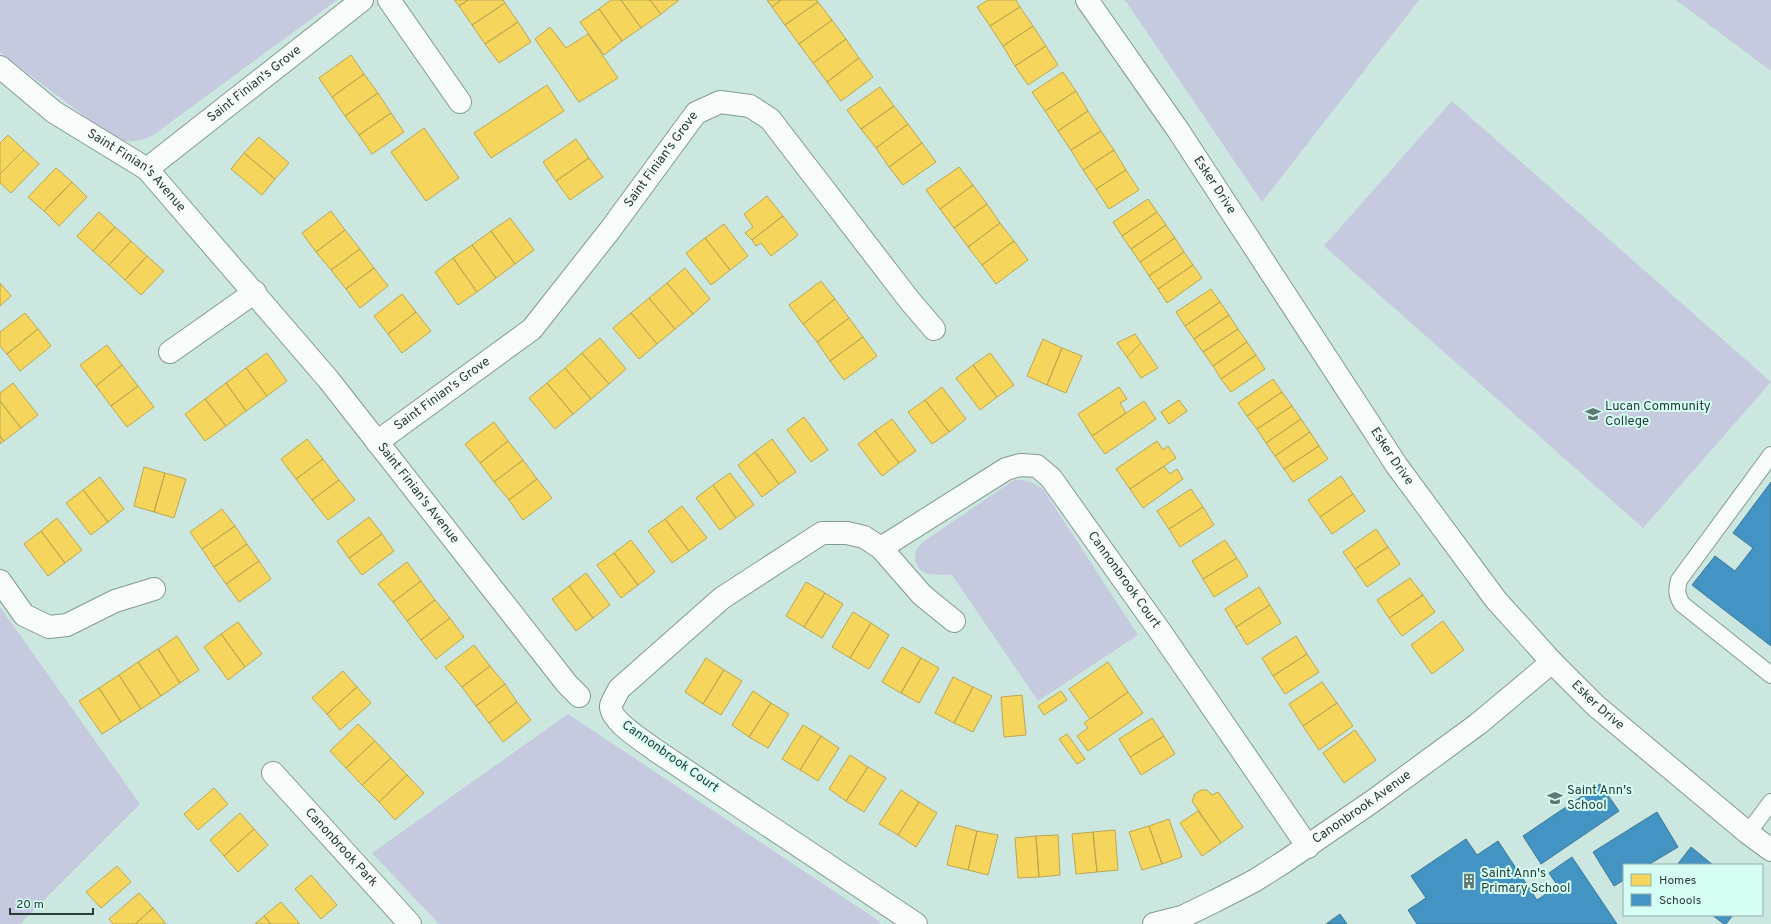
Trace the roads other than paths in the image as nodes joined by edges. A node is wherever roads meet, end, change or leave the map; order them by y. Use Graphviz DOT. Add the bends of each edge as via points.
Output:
graph roads {
  1 [pos="362,0"];
  2 [pos="390,0"];
  3 [pos="1087,0"];
  4 [pos="0,67"];
  5 [pos="460,102"];
  6 [pos="147,168"];
  7 [pos="255,292"];
  8 [pos="934,329"];
  9 [pos="170,352"];
  10 [pos="377,442"];
  11 [pos="1771,455"];
  12 [pos="881,548"];
  13 [pos="0,581"];
  14 [pos="154,589"];
  15 [pos="954,621"];
  16 [pos="1552,662"];
  17 [pos="1771,675"];
  18 [pos="579,696"];
  19 [pos="273,773"];
  20 [pos="1771,802"];
  21 [pos="1748,833"];
  22 [pos="1308,846"];
  23 [pos="1771,850"];
  24 [pos="409,924"];
  25 [pos="916,924"];
  26 [pos="1154,924"];
  1 -- 6 [label="street, Saint Finian's Grove"];
  2 -- 5 [label="street"];
  3 -- 16 [label="street, Esker Drive" via="1178,130 1397,466 1496,600"];
  4 -- 6 [label="street, Saint Finian's Avenue" via="54,112"];
  6 -- 7 [label="street, Saint Finian's Avenue"];
  7 -- 9 [label="street"];
  7 -- 10 [label="street, Saint Finian's Avenue"];
  8 -- 10 [label="street, Saint Finian's Grove" via="770,119 750,106 720,102 696,113 610,230 532,329"];
  10 -- 18 [label="street, Saint Finian's Avenue"];
  11 -- 17 [label="lane" via="1718,540 1679,580 1677,588 1677,597 1682,604"];
  12 -- 15 [label="street, Cannonbrook Court" via="922,595"];
  12 -- 22 [label="street, Cannonbrook Court" via="995,475 1020,465 1037,466 1054,483 1158,628"];
  12 -- 25 [label="street, Cannonbrook Court" via="864,536 822,533 722,598 619,689 611,706 619,722 655,750"];
  13 -- 14 [label="street" via="24,615 49,627 67,625 115,601"];
  16 -- 21 [label="street, Esker Drive" via="1596,706"];
  16 -- 22 [label="street, Canonbrook Avenue" via="1473,728"];
  19 -- 24 [label="street, Canonbrook Park"];
  20 -- 21 [label="lane"];
  21 -- 23 [label="street, Esker Drive"];
  22 -- 26 [label="street, Canonbrook Avenue" via="1254,881 1216,901 1182,916"];
}
